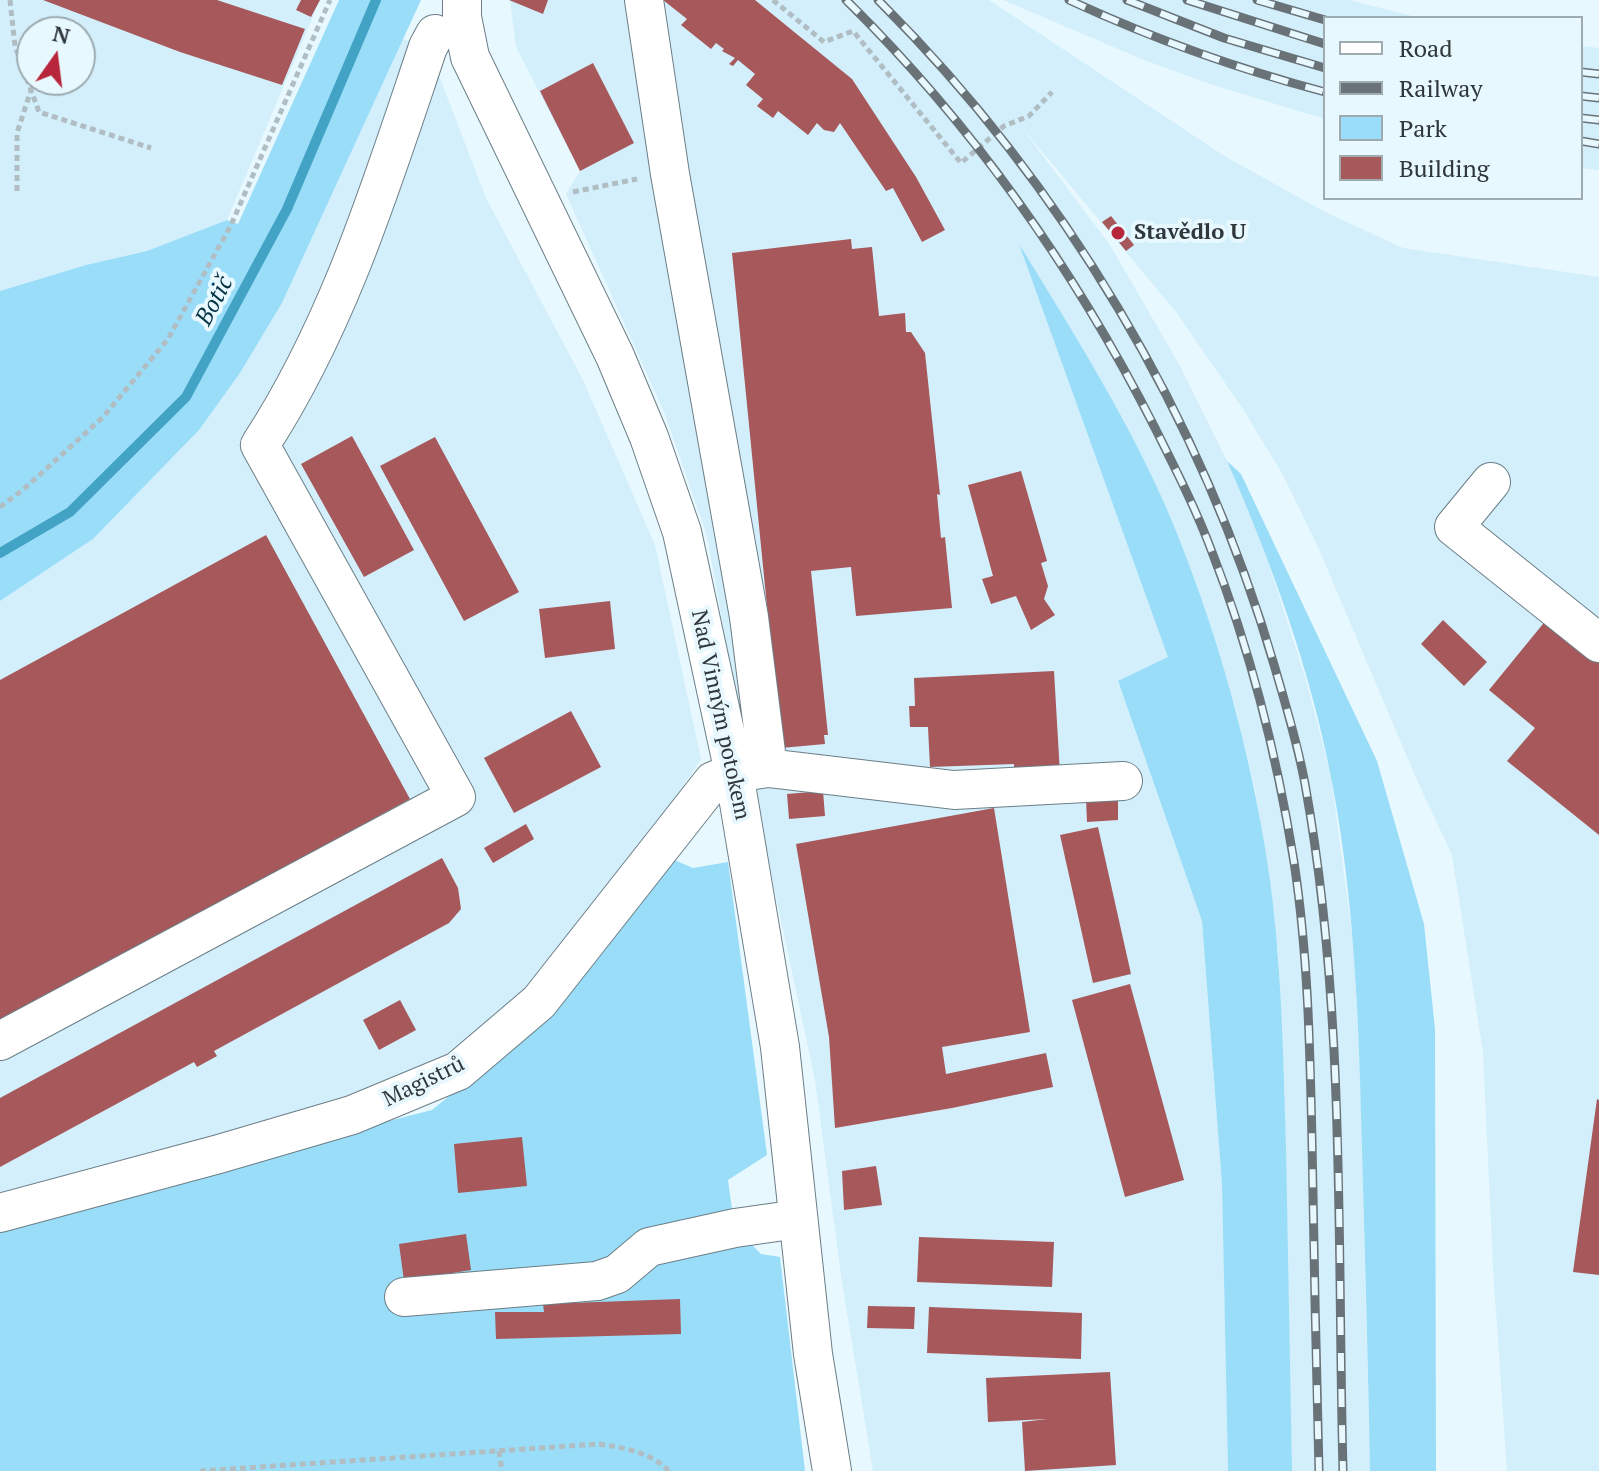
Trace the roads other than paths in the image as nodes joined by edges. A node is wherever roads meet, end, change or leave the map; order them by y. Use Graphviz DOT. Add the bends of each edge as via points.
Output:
graph roads {
  1 [pos="462,0"];
  2 [pos="644,0"];
  3 [pos="435,34"];
  4 [pos="1491,482"];
  5 [pos="1599,643"];
  6 [pos="751,770"];
  7 [pos="1123,781"];
  8 [pos="691,809"];
  9 [pos="682,864"];
  10 [pos="0,1041"];
  11 [pos="0,1213"];
  12 [pos="798,1219"];
  13 [pos="404,1297"];
  14 [pos="832,1471"];
  1 -- 6 [label="street, Nad Vinným potokem" via="470,57 615,356 654,451"];
  2 -- 6 [label="street" via="749,617"];
  3 -- 10 [label="street" via="362,240 290,399 260,445 456,797"];
  4 -- 5 [label="street" via="1454,527"];
  6 -- 7 [label="street" via="954,790"];
  6 -- 8 [label="street, Magistrů" via="713,781"];
  6 -- 12 [label="street, Nad Vinným potokem"];
  8 -- 9 [label="street" via="701,827"];
  8 -- 11 [label="street, Magistrů" via="539,1002 458,1071 352,1115"];
  12 -- 13 [label="street" via="649,1247 617,1274 597,1281"];
  12 -- 14 [label="street, Nad Vinným potokem"];
}
